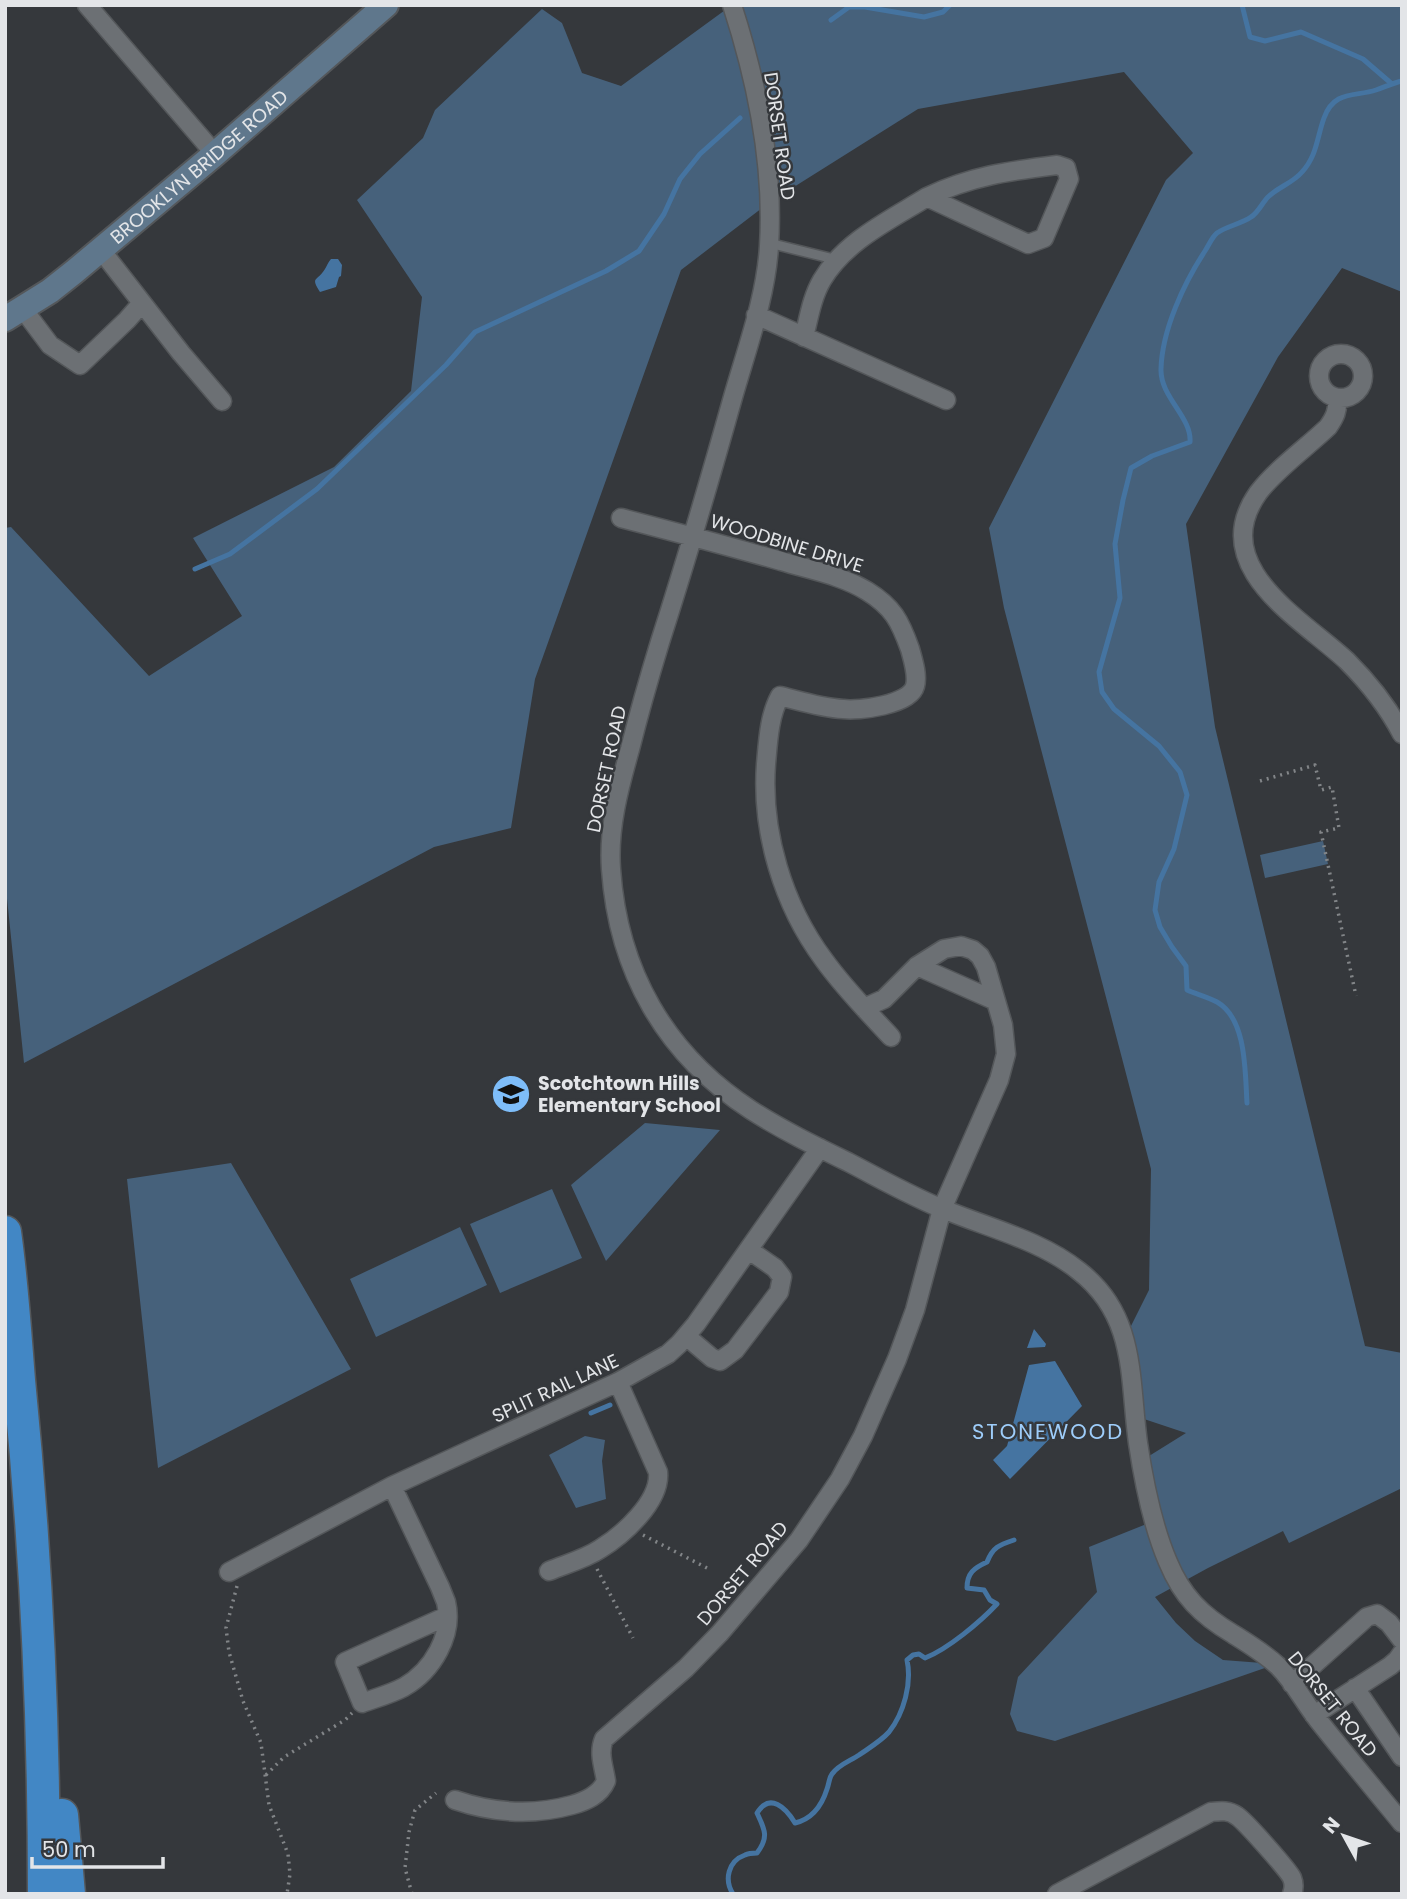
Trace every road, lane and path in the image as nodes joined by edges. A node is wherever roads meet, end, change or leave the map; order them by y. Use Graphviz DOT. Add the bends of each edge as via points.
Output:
graph roads {
  1 [pos="87,5"];
  2 [pos="386,5"];
  3 [pos="733,5"];
  4 [pos="215,154"];
  5 [pos="927,197"];
  6 [pos="769,243"];
  7 [pos="101,250"];
  8 [pos="838,260"];
  9 [pos="142,303"];
  10 [pos="14,314"];
  11 [pos="756,315"];
  12 [pos="804,337"];
  13 [pos="1337,398"];
  14 [pos="946,400"];
  15 [pos="222,401"];
  16 [pos="621,518"];
  17 [pos="693,536"];
  18 [pos="1402,734"];
  19 [pos="1260,781"];
  20 [pos="917,966"];
  21 [pos="1356,996"];
  22 [pos="996,1001"];
  23 [pos="864,1008"];
  24 [pos="891,1037"];
  25 [pos="820,1148"];
  26 [pos="942,1209"];
  27 [pos="5,1232"];
  28 [pos="749,1250"];
  29 [pos="686,1336"];
  30 [pos="618,1382"];
  31 [pos="392,1486"];
  32 [pos="629,1527"];
  33 [pos="589,1555"];
  34 [pos="236,1568"];
  35 [pos="707,1568"];
  36 [pos="549,1571"];
  37 [pos="36,1597"];
  38 [pos="447,1616"];
  39 [pos="633,1638"];
  40 [pos="1402,1640"];
  41 [pos="1402,1653"];
  42 [pos="1292,1684"];
  43 [pos="1355,1688"];
  44 [pos="362,1703"];
  45 [pos="1314,1715"];
  46 [pos="1402,1757"];
  47 [pos="266,1775"];
  48 [pos="436,1793"];
  49 [pos="455,1800"];
  50 [pos="1402,1823"];
  51 [pos="44,1894"];
  52 [pos="69,1894"];
  53 [pos="287,1894"];
  54 [pos="412,1894"];
  55 [pos="1057,1894"];
  56 [pos="1292,1894"];
  1 -- 4 [label="street"];
  2 -- 4 [label="street, BROOKLYN BRIDGE ROAD"];
  3 -- 6 [label="street, DORSET ROAD" via="760,119 770,202"];
  4 -- 7 [label="street, BROOKLYN BRIDGE ROAD"];
  5 -- 5 [label="street" via="998,172 1057,166 1066,168 1069,179 1044,238 1028,244"];
  5 -- 8 [label="street" via="872,231"];
  6 -- 8 [label="lane"];
  6 -- 11 [label="street, DORSET ROAD"];
  7 -- 9 [label="street"];
  7 -- 10 [label="street, BROOKLYN BRIDGE ROAD"];
  8 -- 12 [label="street" via="812,302"];
  9 -- 10 [label="street" via="80,365"];
  9 -- 15 [label="street"];
  11 -- 12 [label="street"];
  11 -- 17 [label="street, DORSET ROAD"];
  12 -- 14 [label="street"];
  13 -- 18 [label="street" via="1338,409 1328,427 1257,495 1246,517 1246,560 1265,588 1347,662 1380,699"];
  16 -- 17 [label="street"];
  17 -- 23 [label="street, WOODBINE DRIVE" via="844,579 865,590 891,608 911,652 916,676 909,696 889,705 844,710 780,696 768,738 766,810 787,893 822,959"];
  17 -- 25 [label="street, DORSET ROAD" via="645,692 615,811 611,871 617,913 634,976 688,1056 724,1091"];
  19 -- 21 [label="path" via="1315,765 1321,790 1332,787 1339,828 1321,832"];
  20 -- 22 [label="street"];
  20 -- 22 [label="street" via="944,949 967,947 986,967"];
  20 -- 23 [label="street" via="884,999"];
  22 -- 26 [label="street" via="1006,1042 1003,1066"];
  23 -- 24 [label="street"];
  25 -- 26 [label="street, DORSET ROAD"];
  25 -- 28 [label="street, SPLIT RAIL LANE"];
  26 -- 42 [label="street, DORSET ROAD" via="1064,1260 1107,1300 1125,1338 1147,1493 1178,1585 1199,1610 1266,1655"];
  26 -- 49 [label="street, DORSET ROAD" via="901,1348 840,1479 799,1540 720,1633 608,1734 601,1746 606,1781 601,1790 581,1802 549,1811 501,1811"];
  27 -- 37 [label="highway"];
  28 -- 29 [label="street, SPLIT RAIL LANE"];
  28 -- 29 [label="street" via="782,1277 779,1292 735,1350 720,1361"];
  29 -- 30 [label="street, SPLIT RAIL LANE" via="668,1354"];
  30 -- 31 [label="street, SPLIT RAIL LANE"];
  30 -- 32 [label="street" via="659,1480"];
  31 -- 34 [label="street, SPLIT RAIL LANE"];
  31 -- 38 [label="street" via="440,1587"];
  32 -- 33 [label="street"];
  32 -- 35 [label="path"];
  33 -- 36 [label="street"];
  33 -- 39 [label="path"];
  34 -- 47 [label="path" via="227,1639 243,1702 261,1743"];
  37 -- 51 [label="highway"];
  37 -- 52 [label="highway"];
  38 -- 44 [label="street" via="439,1651 424,1671 402,1688"];
  38 -- 44 [label="street" via="345,1662"];
  40 -- 42 [label="street" via="1377,1614 1367,1617"];
  41 -- 43 [label="street"];
  42 -- 45 [label="street, DORSET ROAD"];
  43 -- 45 [label="street"];
  43 -- 46 [label="street"];
  44 -- 47 [label="path" via="345,1720 284,1757"];
  45 -- 50 [label="street, DORSET ROAD"];
  47 -- 53 [label="path" via="272,1816 290,1864"];
  48 -- 54 [label="path" via="415,1810 409,1832 405,1868"];
  55 -- 56 [label="street" via="1211,1812 1225,1810 1248,1827 1292,1878"];
}
